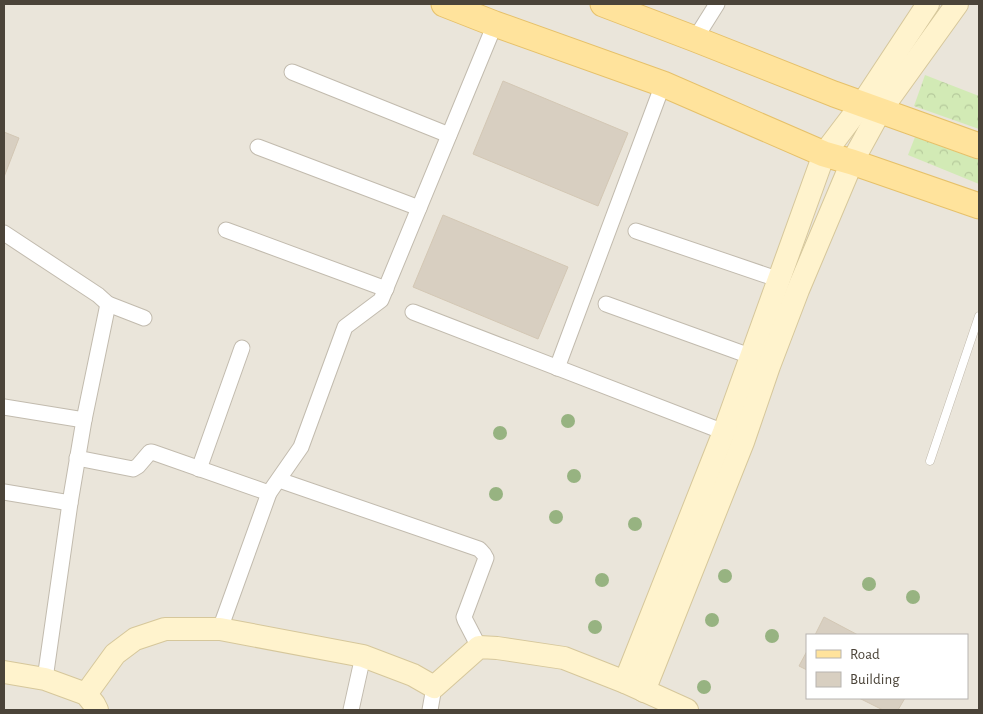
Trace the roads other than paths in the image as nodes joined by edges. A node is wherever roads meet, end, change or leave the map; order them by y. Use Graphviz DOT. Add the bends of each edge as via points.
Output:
graph roads {
  1 [pos="444,4"];
  2 [pos="603,4"];
  3 [pos="717,4"];
  4 [pos="928,4"];
  5 [pos="957,4"];
  6 [pos="495,24"];
  7 [pos="695,39"];
  8 [pos="292,72"];
  9 [pos="663,84"];
  10 [pos="871,107"];
  11 [pos="449,135"];
  12 [pos="979,146"];
  13 [pos="258,147"];
  14 [pos="824,154"];
  15 [pos="852,162"];
  16 [pos="979,206"];
  17 [pos="419,208"];
  18 [pos="226,230"];
  19 [pos="636,231"];
  20 [pos="4,233"];
  21 [pos="780,280"];
  22 [pos="386,289"];
  23 [pos="108,304"];
  24 [pos="606,304"];
  25 [pos="413,312"];
  26 [pos="979,316"];
  27 [pos="144,318"];
  28 [pos="242,348"];
  29 [pos="750,356"];
  30 [pos="557,368"];
  31 [pos="4,407"];
  32 [pos="84,420"];
  33 [pos="724,432"];
  34 [pos="77,458"];
  35 [pos="930,461"];
  36 [pos="199,469"];
  37 [pos="279,480"];
  38 [pos="4,492"];
  39 [pos="269,493"];
  40 [pos="70,503"];
  41 [pos="220,629"];
  42 [pos="479,647"];
  43 [pos="363,656"];
  44 [pos="4,672"];
  45 [pos="45,679"];
  46 [pos="434,686"];
  47 [pos="634,686"];
  48 [pos="91,702"];
  49 [pos="351,710"];
  50 [pos="430,710"];
  51 [pos="687,710"];
  1 -- 6 [label="main road"];
  2 -- 7 [label="main road"];
  3 -- 7 [label="street"];
  4 -- 10 [label="street"];
  5 -- 10 [label="street"];
  6 -- 9 [label="main road"];
  6 -- 11 [label="street"];
  7 -- 10 [label="main road"];
  8 -- 11 [label="street"];
  9 -- 14 [label="main road"];
  9 -- 30 [label="street"];
  10 -- 12 [label="main road"];
  10 -- 14 [label="street"];
  10 -- 15 [label="street"];
  11 -- 17 [label="street"];
  13 -- 17 [label="street"];
  14 -- 15 [label="main road"];
  14 -- 21 [label="street"];
  15 -- 16 [label="main road"];
  15 -- 47 [label="street" via="798,290 742,442"];
  17 -- 22 [label="street"];
  18 -- 22 [label="street"];
  19 -- 21 [label="street"];
  20 -- 23 [label="street"];
  21 -- 29 [label="street"];
  22 -- 37 [label="street" via="381,300 345,327 302,446"];
  23 -- 27 [label="street"];
  23 -- 32 [label="street"];
  24 -- 29 [label="street"];
  25 -- 30 [label="street"];
  26 -- 35 [label="lane"];
  28 -- 36 [label="street"];
  29 -- 33 [label="street"];
  30 -- 33 [label="street"];
  31 -- 32 [label="street"];
  32 -- 34 [label="street"];
  33 -- 47 [label="street"];
  34 -- 36 [label="street" via="133,469 152,452"];
  34 -- 40 [label="street"];
  36 -- 39 [label="street"];
  37 -- 39 [label="street"];
  37 -- 42 [label="street" via="482,551 486,558 464,617"];
  38 -- 40 [label="street"];
  39 -- 41 [label="street"];
  40 -- 45 [label="street"];
  41 -- 43 [label="street"];
  41 -- 48 [label="street" via="165,630 135,639 114,654"];
  42 -- 46 [label="street"];
  42 -- 47 [label="street" via="564,658"];
  43 -- 46 [label="street" via="413,674"];
  43 -- 49 [label="street"];
  44 -- 45 [label="street"];
  45 -- 48 [label="street"];
  46 -- 50 [label="street"];
  47 -- 51 [label="street"];
}
